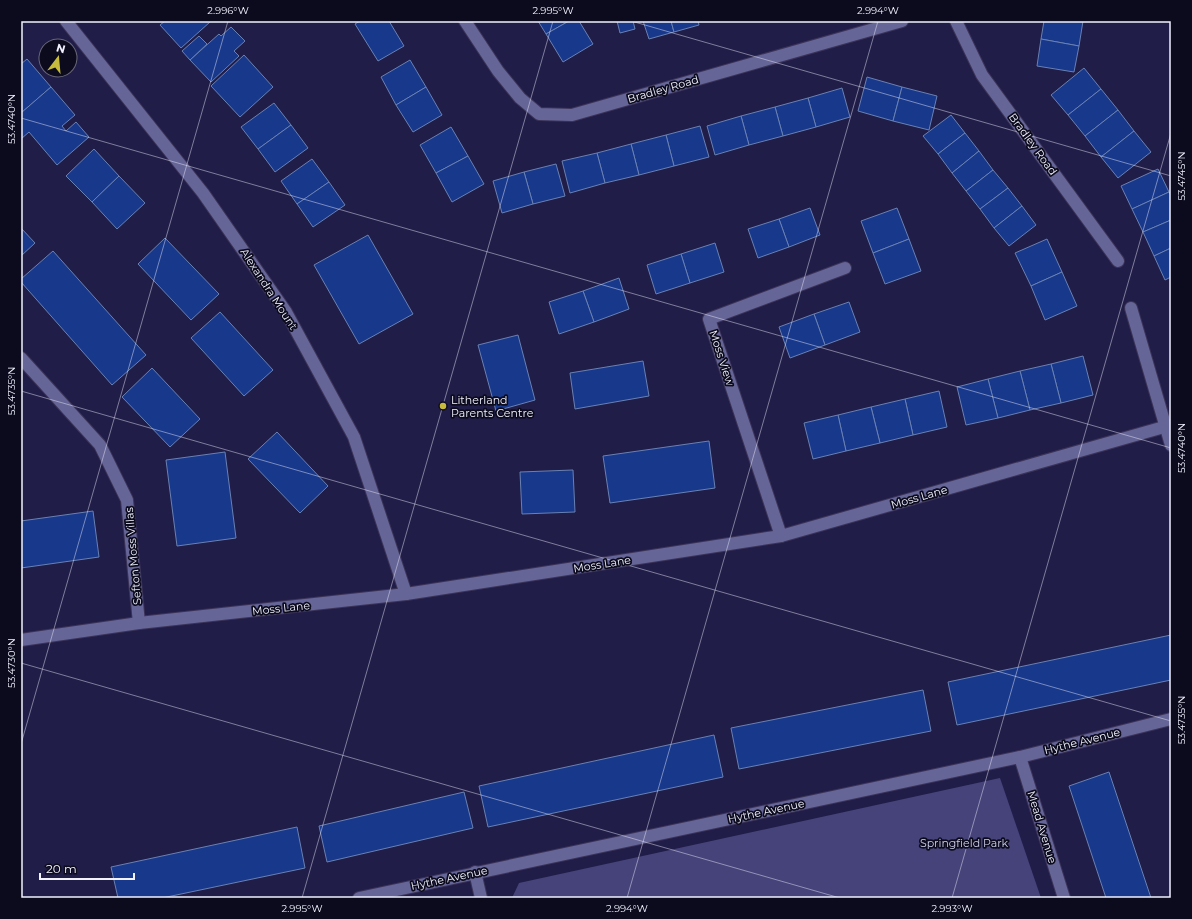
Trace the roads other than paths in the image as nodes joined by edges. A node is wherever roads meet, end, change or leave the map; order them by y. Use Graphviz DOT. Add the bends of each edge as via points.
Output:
graph roads {
  1 [pos="66,21"];
  2 [pos="464,21"];
  3 [pos="902,21"];
  4 [pos="956,21"];
  5 [pos="1118,260"];
  6 [pos="845,268"];
  7 [pos="1131,308"];
  8 [pos="21,358"];
  9 [pos="1168,426"];
  10 [pos="1171,445"];
  11 [pos="781,536"];
  12 [pos="406,594"];
  13 [pos="139,623"];
  14 [pos="21,640"];
  15 [pos="1171,719"];
  16 [pos="1020,757"];
  17 [pos="475,872"];
  18 [pos="359,898"];
  19 [pos="481,898"];
  20 [pos="1064,898"];
  1 -- 12 [label="street, Alexandra Mount" via="203,193 286,312 354,437"];
  2 -- 3 [label="street, Bradley Road" via="520,98 539,114 572,115"];
  4 -- 5 [label="street, Bradley Road" via="982,75"];
  6 -- 11 [label="street, Moss View" via="709,320"];
  7 -- 9 [label="street"];
  8 -- 13 [label="street, Sefton Moss Villas" via="100,445 127,500"];
  9 -- 10 [label="street"];
  9 -- 11 [label="street, Moss Lane"];
  11 -- 12 [label="street, Moss Lane"];
  12 -- 13 [label="street, Moss Lane"];
  13 -- 14 [label="street, Moss Lane"];
  15 -- 16 [label="street, Hythe Avenue"];
  16 -- 17 [label="street, Hythe Avenue"];
  16 -- 20 [label="street, Mead Avenue"];
  17 -- 18 [label="street, Hythe Avenue"];
  17 -- 19 [label="street"];
}
